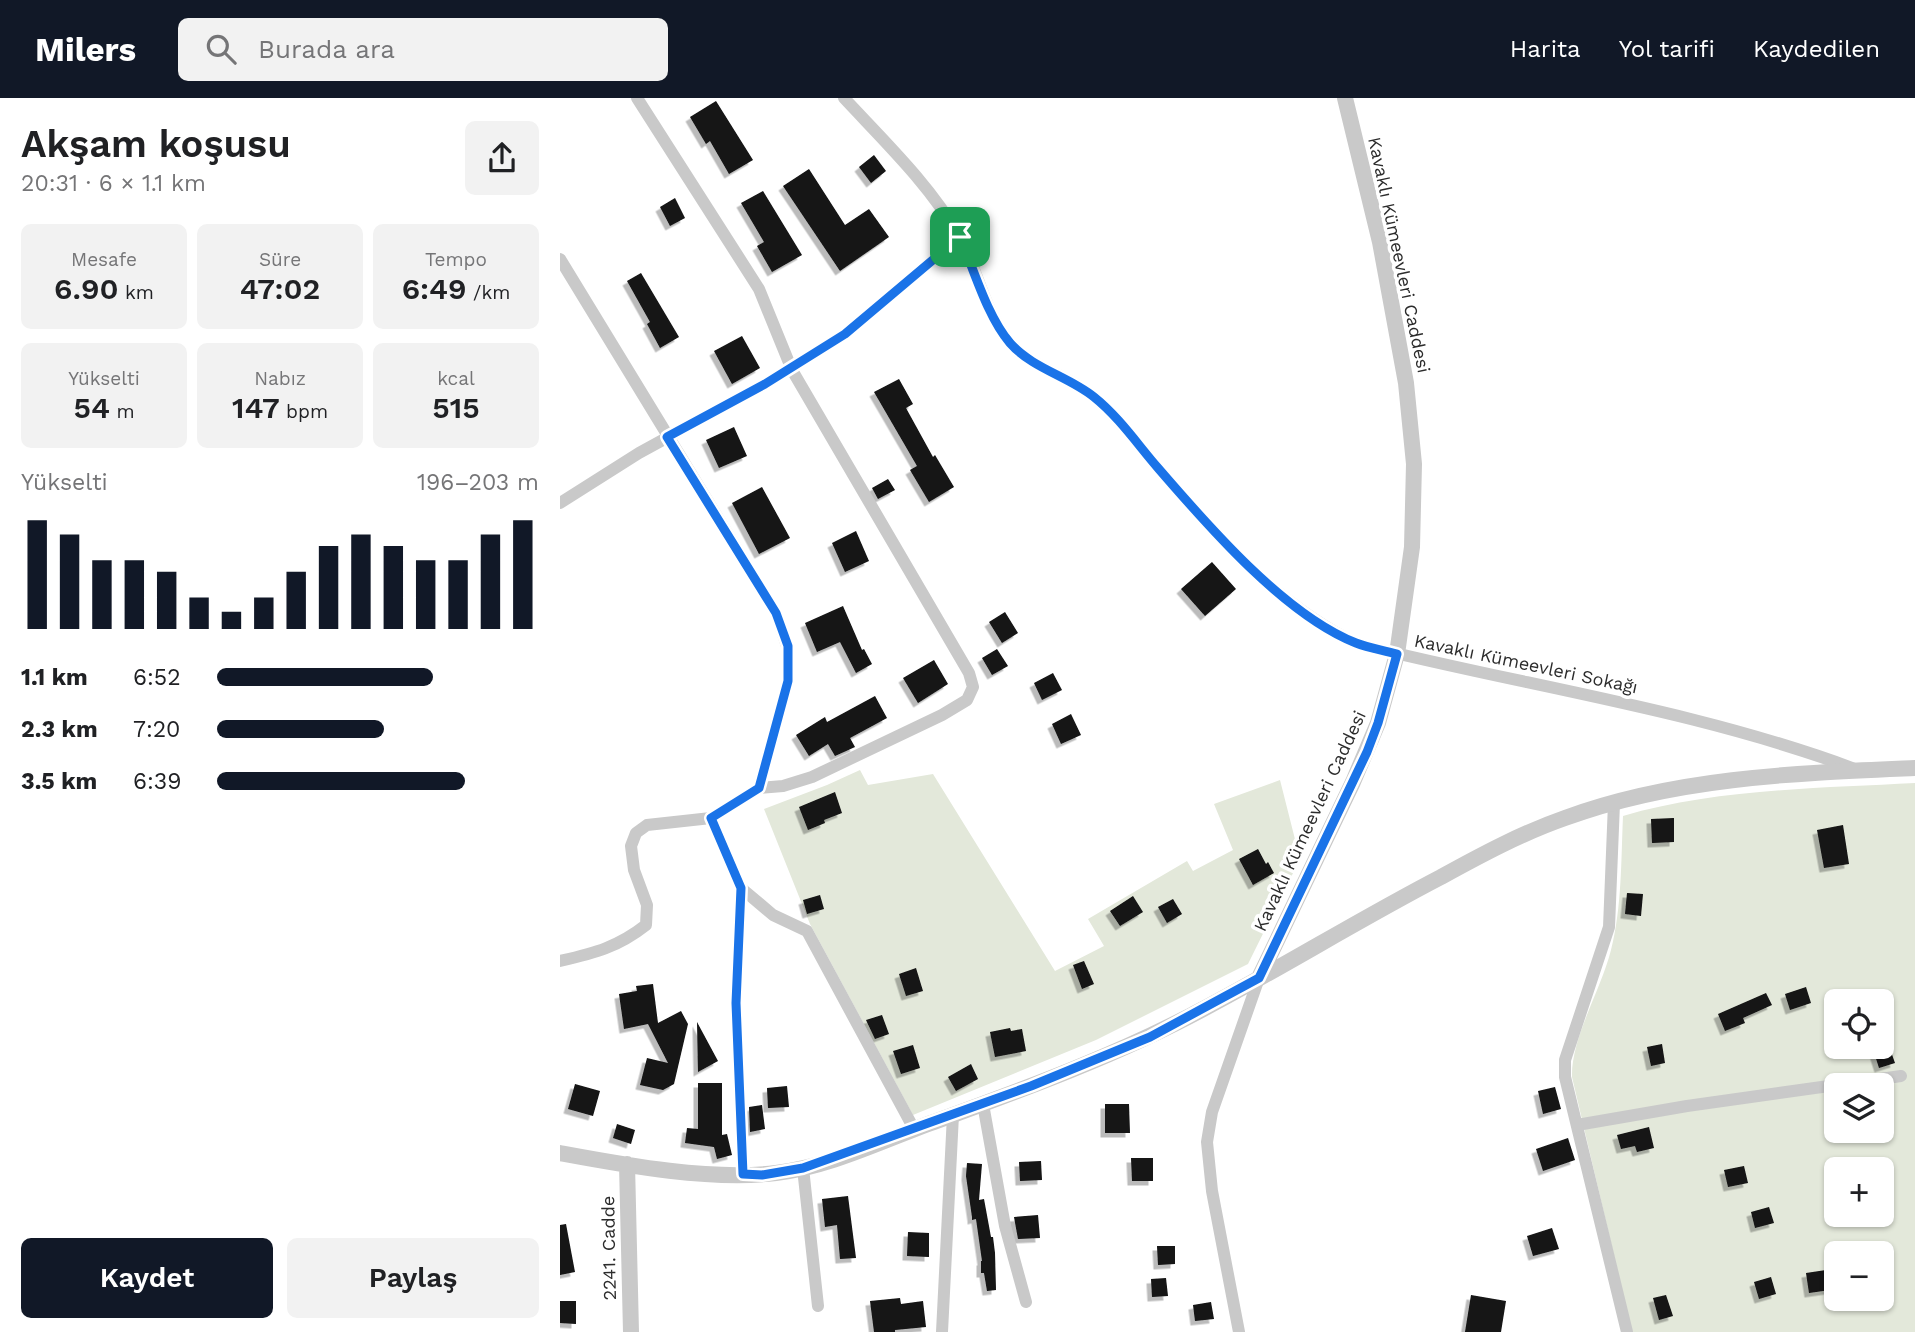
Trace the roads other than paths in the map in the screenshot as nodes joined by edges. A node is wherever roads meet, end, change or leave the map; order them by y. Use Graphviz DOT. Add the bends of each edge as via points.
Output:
graph roads {
  1 [pos="638,98"];
  2 [pos="844,98"];
  3 [pos="1345,98"];
  4 [pos="960,237"];
  5 [pos="560,259"];
  6 [pos="791,368"];
  7 [pos="667,437"];
  8 [pos="560,503"];
  9 [pos="1397,654"];
  10 [pos="1915,768"];
  11 [pos="1855,769"];
  12 [pos="759,788"];
  13 [pos="1614,803"];
  14 [pos="711,818"];
  15 [pos="741,888"];
  16 [pos="560,961"];
  17 [pos="1259,978"];
  18 [pos="1900,1076"];
  19 [pos="1894,1077"];
  20 [pos="1824,1087"];
  21 [pos="983,1104"];
  22 [pos="953,1115"];
  23 [pos="1577,1125"];
  24 [pos="914,1129"];
  25 [pos="560,1153"];
  26 [pos="626,1164"];
  27 [pos="803,1168"];
  28 [pos="743,1174"];
  29 [pos="1026,1302"];
  30 [pos="818,1306"];
  31 [pos="631,1332"];
  32 [pos="942,1332"];
  33 [pos="1239,1332"];
  34 [pos="1627,1332"];
  1 -- 6 [label="street" via="759,289"];
  2 -- 4 [label="street, Kavaklı Kümeevleri Sokağı"];
  3 -- 9 [label="street, Kavaklı Kümeevleri Caddesi" via="1392,303 1412,429 1412,547"];
  4 -- 6 [label="street" via="865,318"];
  4 -- 9 [label="street, Kavaklı Kümeevleri Sokağı" via="993,317 1016,349 1094,397 1218,533 1289,601 1340,636"];
  5 -- 7 [label="street"];
  6 -- 7 [label="street"];
  6 -- 12 [label="street" via="973,687 967,700 942,715 812,777"];
  7 -- 8 [label="street"];
  7 -- 12 [label="street" via="776,613 788,646 788,681"];
  9 -- 11 [label="street, Kavaklı Kümeevleri Sokağı" via="1753,734"];
  9 -- 17 [label="street, Kavaklı Kümeevleri Caddesi" via="1367,752"];
  10 -- 11 [label="street"];
  11 -- 13 [label="street" via="1691,787"];
  12 -- 14 [label="street"];
  13 -- 17 [label="street" via="1564,818 1477,858"];
  13 -- 23 [label="street" via="1609,927 1565,1060"];
  14 -- 15 [label="street"];
  14 -- 16 [label="street" via="647,825 636,833 631,846 646,905 646,925 606,950"];
  15 -- 24 [label="street" via="773,915 807,931"];
  15 -- 28 [label="street" via="736,1003"];
  17 -- 21 [label="street" via="1150,1037"];
  17 -- 33 [label="street" via="1212,1112 1207,1142"];
  18 -- 19 [label="street"];
  20 -- 23 [label="street"];
  21 -- 22 [label="street"];
  21 -- 29 [label="street" via="1005,1226"];
  22 -- 24 [label="street"];
  22 -- 32 [label="street"];
  23 -- 34 [label="street"];
  24 -- 27 [label="street"];
  25 -- 26 [label="street"];
  26 -- 28 [label="street"];
  26 -- 31 [label="street, 2241. Cadde"];
  27 -- 28 [label="street"];
  27 -- 30 [label="street"];
}
